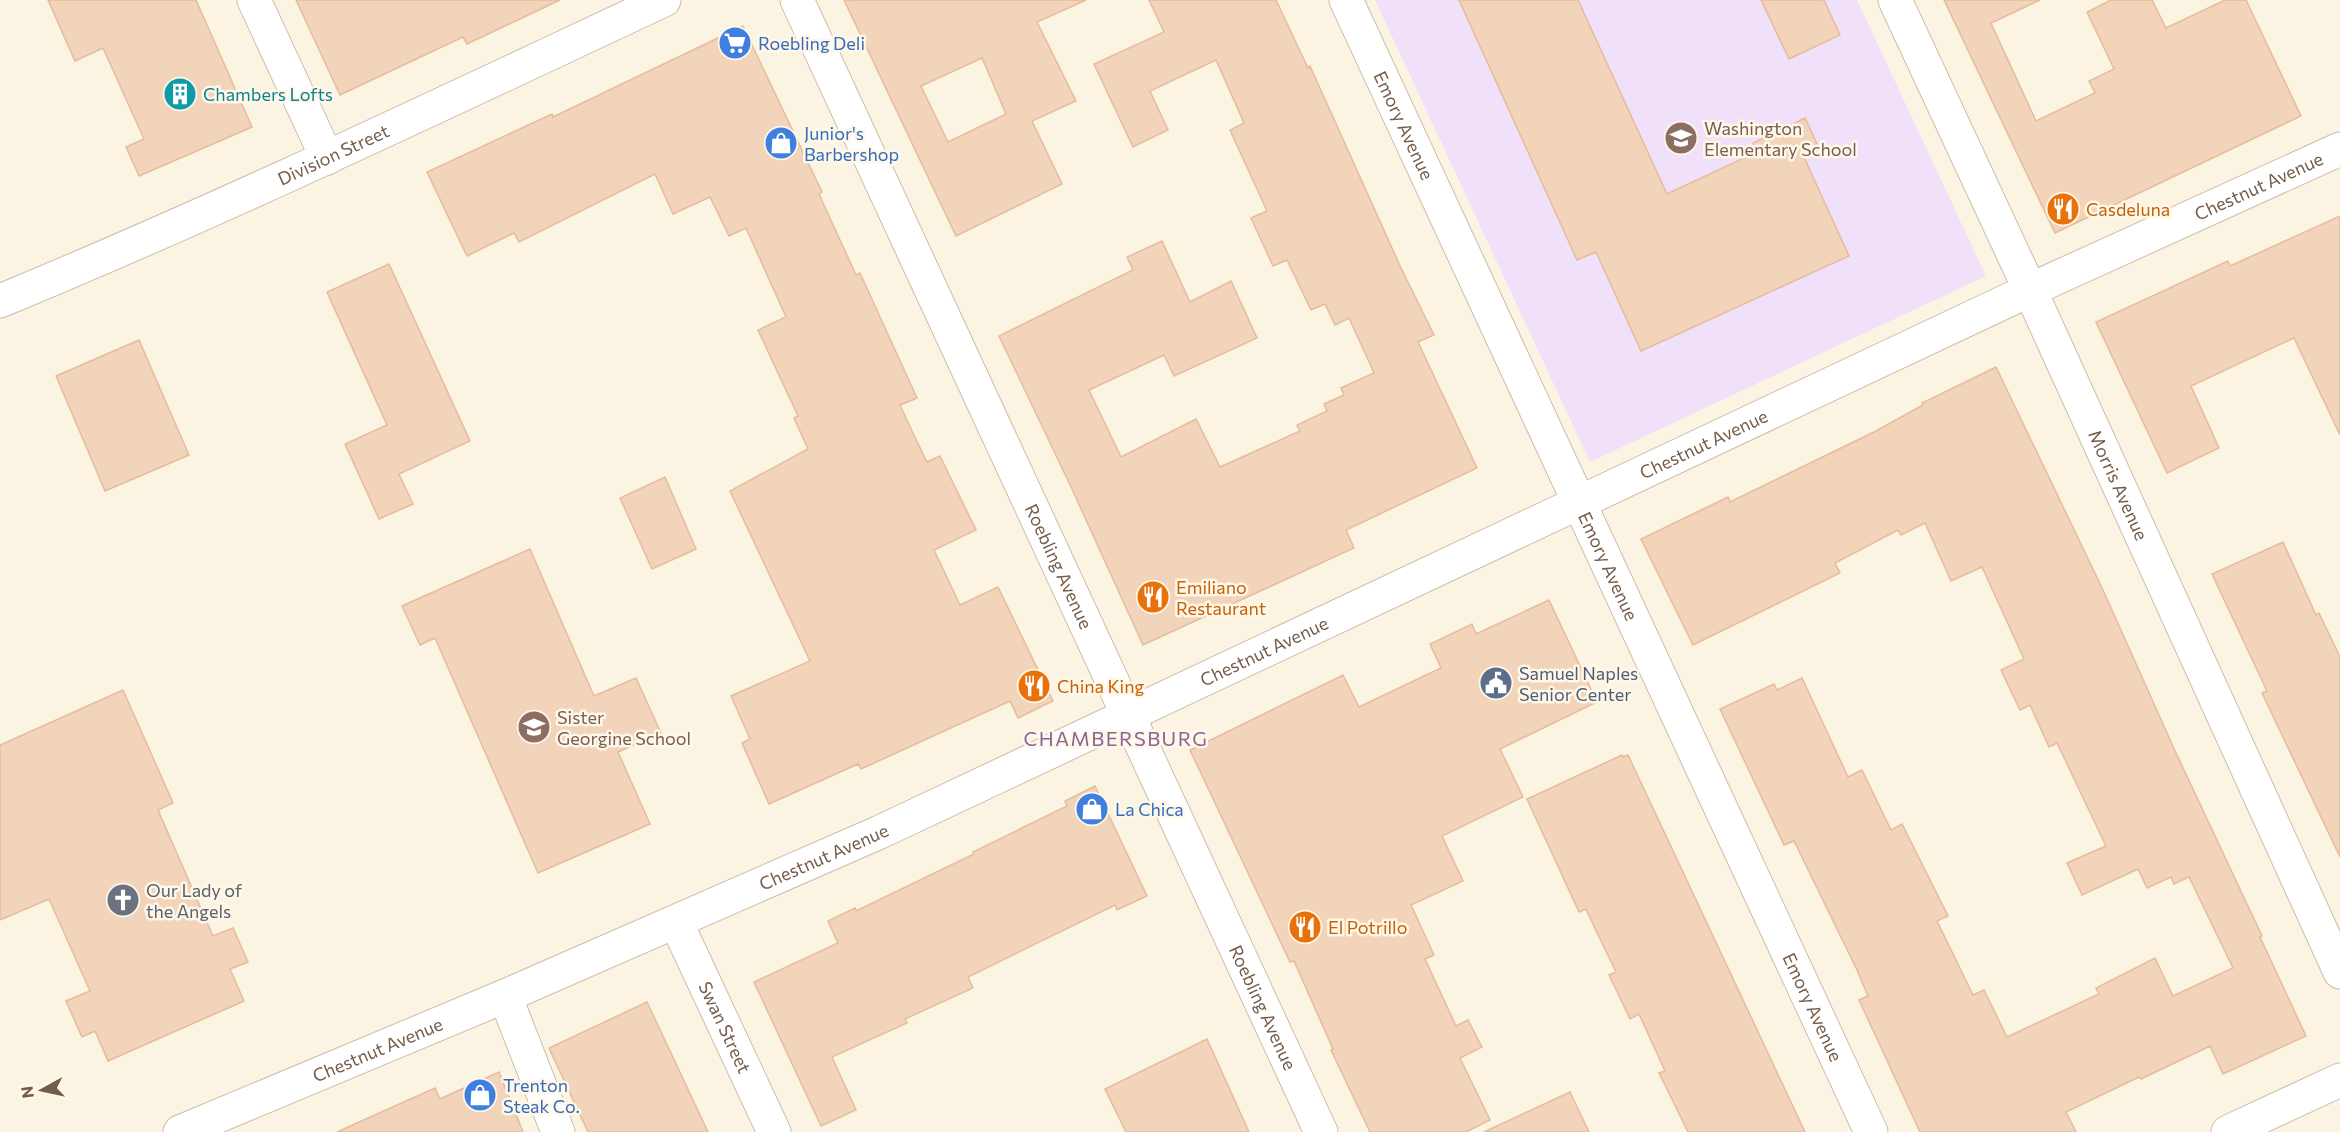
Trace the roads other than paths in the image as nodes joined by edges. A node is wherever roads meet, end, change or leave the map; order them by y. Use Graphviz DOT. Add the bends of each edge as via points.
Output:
graph roads {
  1 [pos="254,0"];
  2 [pos="664,0"];
  3 [pos="796,0"];
  4 [pos="1346,0"];
  5 [pos="1895,0"];
  6 [pos="2340,149"];
  7 [pos="327,158"];
  8 [pos="2030,290"];
  9 [pos="0,301"];
  10 [pos="1578,502"];
  11 [pos="1127,714"];
  12 [pos="676,922"];
  13 [pos="2340,972"];
  14 [pos="505,996"];
  15 [pos="2340,1080"];
  16 [pos="180,1132"];
  17 [pos="558,1132"];
  18 [pos="774,1132"];
  19 [pos="1321,1132"];
  20 [pos="1871,1132"];
  21 [pos="2228,1132"];
  1 -- 7 [label="street"];
  2 -- 7 [label="street, Division Street"];
  3 -- 11 [label="street, Roebling Avenue"];
  4 -- 10 [label="street, Emory Avenue"];
  5 -- 8 [label="street, Morris Avenue"];
  6 -- 8 [label="street, Chestnut Avenue"];
  7 -- 9 [label="street, Division Street"];
  8 -- 10 [label="street, Chestnut Avenue"];
  8 -- 13 [label="street, Morris Avenue"];
  10 -- 11 [label="street, Chestnut Avenue"];
  10 -- 20 [label="street, Emory Avenue"];
  11 -- 12 [label="street, Chestnut Avenue" via="880,832"];
  11 -- 19 [label="street, Roebling Avenue"];
  12 -- 14 [label="street, Chestnut Avenue"];
  12 -- 18 [label="street, Swan Street"];
  14 -- 16 [label="street, Chestnut Avenue"];
  14 -- 17 [label="street"];
  15 -- 21 [label="street"];
}
